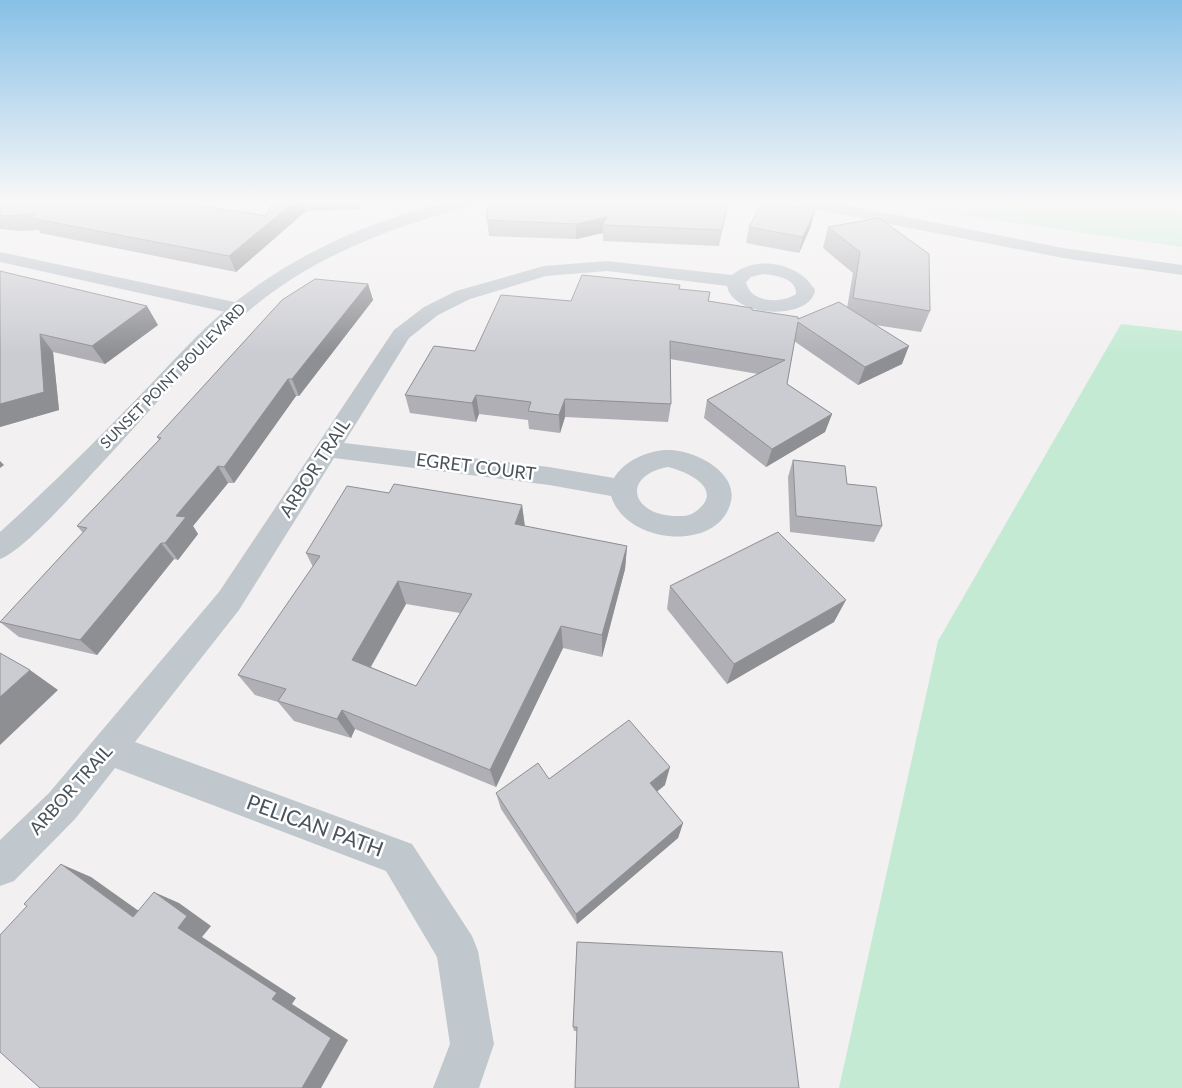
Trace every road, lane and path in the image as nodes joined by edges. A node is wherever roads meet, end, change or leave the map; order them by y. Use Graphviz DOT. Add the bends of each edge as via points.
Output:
graph roads {
  1 [pos="327,252"];
  2 [pos="1057,252"];
  3 [pos="0,257"];
  4 [pos="1182,270"];
  5 [pos="736,282"];
  6 [pos="239,309"];
  7 [pos="328,448"];
  8 [pos="624,489"];
  9 [pos="0,548"];
  10 [pos="109,749"];
  11 [pos="0,867"];
  12 [pos="456,1088"];
  1 -- 6 [label="street, SUNSET POINT BOULEVARD" via="258,293"];
  2 -- 4 [label="street"];
  3 -- 6 [label="street"];
  5 -- 7 [label="street, ARBOR TRAIL" via="607,266 544,271 463,295 431,311 402,334"];
  6 -- 9 [label="street, SUNSET POINT BOULEVARD" via="207,338 78,474"];
  7 -- 8 [label="street, EGRET COURT" via="549,476"];
  7 -- 10 [label="street, ARBOR TRAIL" via="229,601"];
  10 -- 11 [label="street, ARBOR TRAIL" via="62,806"];
  10 -- 12 [label="street, PELICAN PATH" via="399,858 457,951 472,1044"];
}
